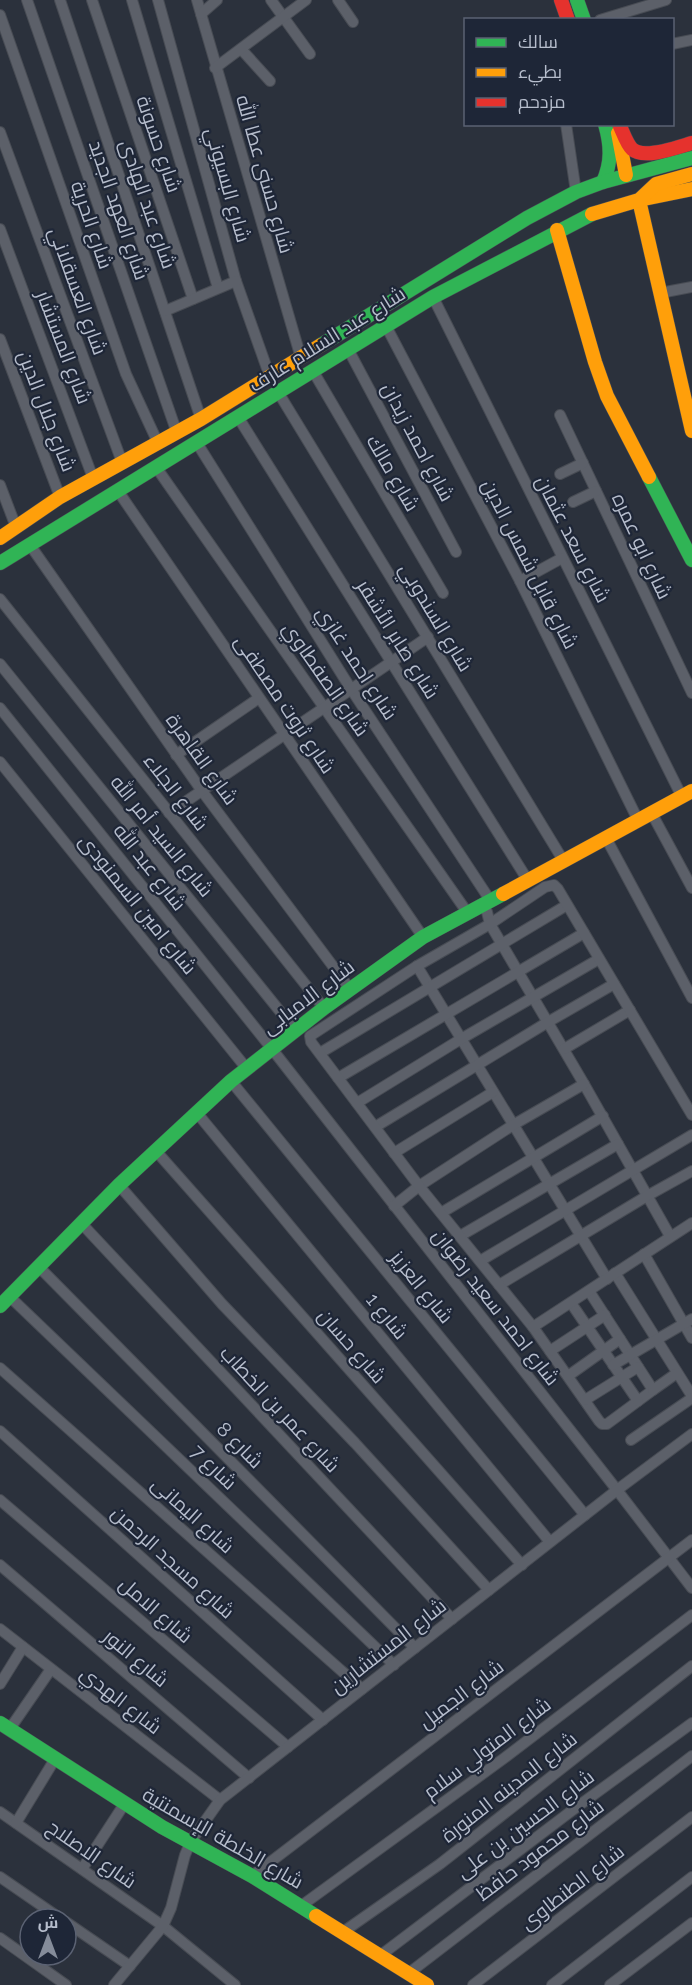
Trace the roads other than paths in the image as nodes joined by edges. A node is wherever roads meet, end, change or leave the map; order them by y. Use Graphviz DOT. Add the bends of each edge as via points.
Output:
graph roads {
  1 [pos="27,0"];
  2 [pos="60,0"];
  3 [pos="92,0"];
  4 [pos="132,0"];
  5 [pos="158,0"];
  6 [pos="197,0"];
  7 [pos="217,0"];
  8 [pos="271,0"];
  9 [pos="306,0"];
  10 [pos="338,0"];
  11 [pos="561,0"];
  12 [pos="577,0"];
  13 [pos="666,0"];
  14 [pos="201,14"];
  15 [pos="0,15"];
  16 [pos="283,17"];
  17 [pos="567,18"];
  18 [pos="583,18"];
  19 [pos="607,18"];
  20 [pos="353,22"];
  21 [pos="692,40"];
  22 [pos="674,44"];
  23 [pos="242,49"];
  24 [pos="310,54"];
  25 [pos="215,68"];
  26 [pos="270,81"];
  27 [pos="566,126"];
  28 [pos="605,126"];
  29 [pos="618,126"];
  30 [pos="619,126"];
  31 [pos="0,132"];
  32 [pos="692,143"];
  33 [pos="692,158"];
  34 [pos="692,174"];
  35 [pos="626,175"];
  36 [pos="603,182"];
  37 [pos="692,189"];
  38 [pos="576,192"];
  39 [pos="639,200"];
  40 [pos="0,229"];
  41 [pos="557,230"];
  42 [pos="236,280"];
  43 [pos="692,286"];
  44 [pos="218,288"];
  45 [pos="660,293"];
  46 [pos="433,297"];
  47 [pos="193,299"];
  48 [pos="165,311"];
  49 [pos="386,326"];
  50 [pos="0,339"];
  51 [pos="348,349"];
  52 [pos="301,358"];
  53 [pos="313,371"];
  54 [pos="270,377"];
  55 [pos="278,392"];
  56 [pos="560,415"];
  57 [pos="238,417"];
  58 [pos="201,419"];
  59 [pos="692,431"];
  60 [pos="177,433"];
  61 [pos="196,442"];
  62 [pos="158,443"];
  63 [pos="122,462"];
  64 [pos="584,464"];
  65 [pos="156,467"];
  66 [pos="560,474"];
  67 [pos="93,478"];
  68 [pos="0,485"];
  69 [pos="118,491"];
  70 [pos="596,491"];
  71 [pos="60,497"];
  72 [pos="573,502"];
  73 [pos="16,527"];
  74 [pos="0,538"];
  75 [pos="30,545"];
  76 [pos="690,551"];
  77 [pos="456,552"];
  78 [pos="562,558"];
  79 [pos="0,563"];
  80 [pos="520,581"];
  81 [pos="443,593"];
  82 [pos="0,599"];
  83 [pos="428,637"];
  84 [pos="391,662"];
  85 [pos="0,664"];
  86 [pos="351,689"];
  87 [pos="692,693"];
  88 [pos="259,698"];
  89 [pos="0,708"];
  90 [pos="324,708"];
  91 [pos="285,735"];
  92 [pos="176,755"];
  93 [pos="0,762"];
  94 [pos="202,791"];
  95 [pos="687,794"];
  96 [pos="651,812"];
  97 [pos="169,813"];
  98 [pos="638,820"];
  99 [pos="606,838"];
  100 [pos="563,860"];
  101 [pos="527,879"];
  102 [pos="692,888"];
  103 [pos="486,902"];
  104 [pos="567,905"];
  105 [pos="467,912"];
  106 [pos="490,924"];
  107 [pos="584,933"];
  108 [pos="423,937"];
  109 [pos="502,944"];
  110 [pos="599,959"];
  111 [pos="417,966"];
  112 [pos="518,972"];
  113 [pos="614,984"];
  114 [pos="429,986"];
  115 [pos="350,989"];
  116 [pos="533,998"];
  117 [pos="692,998"];
  118 [pos="324,1008"];
  119 [pos="630,1010"];
  120 [pos="446,1014"];
  121 [pos="548,1022"];
  122 [pos="295,1030"];
  123 [pos="461,1040"];
  124 [pos="564,1048"];
  125 [pos="272,1049"];
  126 [pos="320,1053"];
  127 [pos="477,1066"];
  128 [pos="247,1069"];
  129 [pos="338,1078"];
  130 [pos="231,1081"];
  131 [pos="584,1083"];
  132 [pos="493,1092"];
  133 [pos="357,1103"];
  134 [pos="197,1113"];
  135 [pos="692,1115"];
  136 [pos="603,1116"];
  137 [pos="513,1125"];
  138 [pos="375,1127"];
  139 [pos="692,1135"];
  140 [pos="618,1144"];
  141 [pos="156,1151"];
  142 [pos="394,1153"];
  143 [pos="533,1158"];
  144 [pos="632,1169"];
  145 [pos="692,1171"];
  146 [pos="119,1185"];
  147 [pos="549,1185"];
  148 [pos="419,1186"];
  149 [pos="647,1196"];
  150 [pos="394,1206"];
  151 [pos="565,1210"];
  152 [pos="441,1213"];
  153 [pos="692,1223"];
  154 [pos="82,1224"];
  155 [pos="460,1236"];
  156 [pos="581,1236"];
  157 [pos="670,1236"];
  158 [pos="644,1254"];
  159 [pos="480,1261"];
  160 [pos="39,1267"];
  161 [pos="611,1276"];
  162 [pos="499,1285"];
  163 [pos="589,1291"];
  164 [pos="5,1301"];
  165 [pos="571,1303"];
  166 [pos="605,1315"];
  167 [pos="688,1321"];
  168 [pos="533,1327"];
  169 [pos="587,1327"];
  170 [pos="692,1338"];
  171 [pos="620,1339"];
  172 [pos="656,1339"];
  173 [pos="550,1351"];
  174 [pos="604,1351"];
  175 [pos="630,1354"];
  176 [pos="613,1365"];
  177 [pos="638,1367"];
  178 [pos="0,1368"];
  179 [pos="677,1373"];
  180 [pos="568,1376"];
  181 [pos="622,1377"];
  182 [pos="653,1390"];
  183 [pos="692,1397"];
  184 [pos="585,1400"];
  185 [pos="638,1401"];
  186 [pos="0,1431"];
  187 [pos="692,1434"];
  188 [pos="631,1440"];
  189 [pos="617,1490"];
  190 [pos="0,1500"];
  191 [pos="585,1515"];
  192 [pos="692,1540"];
  193 [pos="550,1542"];
  194 [pos="669,1557"];
  195 [pos="522,1564"];
  196 [pos="0,1565"];
  197 [pos="692,1588"];
  198 [pos="489,1590"];
  199 [pos="692,1615"];
  200 [pos="453,1619"];
  201 [pos="0,1629"];
  202 [pos="23,1647"];
  203 [pos="415,1648"];
  204 [pos="394,1665"];
  205 [pos="692,1666"];
  206 [pos="51,1669"];
  207 [pos="0,1684"];
  208 [pos="362,1689"];
  209 [pos="323,1720"];
  210 [pos="692,1723"];
  211 [pos="5,1727"];
  212 [pos="288,1747"];
  213 [pos="692,1756"];
  214 [pos="55,1759"];
  215 [pos="249,1778"];
  216 [pos="220,1800"];
  217 [pos="125,1803"];
  218 [pos="0,1812"];
  219 [pos="692,1817"];
  220 [pos="16,1823"];
  221 [pos="191,1841"];
  222 [pos="82,1869"];
  223 [pos="252,1876"];
  224 [pos="0,1877"];
  225 [pos="692,1877"];
  226 [pos="302,1906"];
  227 [pos="44,1907"];
  228 [pos="692,1923"];
  229 [pos="163,1926"];
  230 [pos="78,1930"];
  231 [pos="343,1932"];
  232 [pos="0,1938"];
  233 [pos="381,1955"];
  234 [pos="130,1966"];
  235 [pos="409,1973"];
  236 [pos="66,1985"];
  237 [pos="114,1985"];
  238 [pos="235,1985"];
  239 [pos="427,1985"];
  240 [pos="473,1985"];
  241 [pos="552,1985"];
  242 [pos="610,1985"];
  1 -- 60 [label="street, شارع العهد الجديد"];
  2 -- 48 [label="street, شارع عبد الهادى"];
  3 -- 47 [label="street, شارع حسونة"];
  4 -- 44 [label="street"];
  5 -- 42 [label="street, شارع البسيوني"];
  6 -- 14 [label="street, شارع حسنى عطا الله"];
  7 -- 14 [label="street"];
  8 -- 16 [label="street"];
  9 -- 16 [label="street"];
  10 -- 20 [label="street"];
  11 -- 17 [label="main road"];
  12 -- 18 [label="main road"];
  13 -- 19 [label="street"];
  14 -- 25 [label="street, شارع حسنى عطا الله"];
  15 -- 62 [label="street, شارع الحرية" via="126,374"];
  16 -- 23 [label="street"];
  16 -- 24 [label="street"];
  21 -- 22 [label="street"];
  23 -- 25 [label="street"];
  23 -- 26 [label="street"];
  25 -- 52 [label="street, شارع حسنى عطا الله"];
  27 -- 38 [label="street"];
  28 -- 36 [label="main road" via="611,157"];
  29 -- 35 [label="main road"];
  30 -- 32 [label="main road" via="632,149 641,154"];
  31 -- 63 [label="street, شارع العسقلاني"];
  33 -- 35 [label="main road, شارع عبد السلام عارف"];
  34 -- 39 [label="main road" via="656,184"];
  35 -- 36 [label="main road, شارع عبد السلام عارف"];
  36 -- 38 [label="main road, شارع عبد السلام عارف"];
  37 -- 39 [label="main road, شارع عبد السلام عارف"];
  38 -- 52 [label="main road, شارع عبد السلام عارف" via="527,218"];
  39 -- 41 [label="main road, شارع عبد السلام عارف" via="611,207"];
  39 -- 45 [label="main road"];
  40 -- 67 [label="street, شارع المستشار"];
  41 -- 46 [label="main road, شارع عبد السلام عارف"];
  41 -- 76 [label="main road" via="607,396"];
  42 -- 44 [label="street"];
  42 -- 54 [label="street, شارع البسيوني"];
  43 -- 45 [label="street"];
  44 -- 47 [label="street"];
  45 -- 59 [label="main road"];
  46 -- 49 [label="main road, شارع عبد السلام عارف"];
  46 -- 78 [label="street, شارع سعد عثمان"];
  47 -- 48 [label="street"];
  48 -- 58 [label="street, شارع عبد الهادى"];
  49 -- 51 [label="main road, شارع عبد السلام عارف"];
  49 -- 80 [label="street, شارع قابل شمس الدين"];
  50 -- 71 [label="street, شارع جلال الدين"];
  51 -- 53 [label="main road, شارع عبد السلام عارف"];
  51 -- 77 [label="street, شارع احمد زيدان"];
  52 -- 54 [label="main road, شارع عبد السلام عارف"];
  53 -- 55 [label="main road, شارع عبد السلام عارف"];
  53 -- 81 [label="street, شارع مالك"];
  54 -- 58 [label="main road, شارع عبد السلام عارف"];
  55 -- 57 [label="main road, شارع عبد السلام عارف"];
  55 -- 83 [label="street, شارع السندوبي"];
  56 -- 64 [label="street, شارع ابو عمره"];
  57 -- 61 [label="main road, شارع عبد السلام عارف"];
  57 -- 84 [label="street, شارع صابر الأشقر"];
  58 -- 60 [label="main road, شارع عبد السلام عارف"];
  60 -- 62 [label="main road, شارع عبد السلام عارف"];
  61 -- 65 [label="main road, شارع عبد السلام عارف"];
  61 -- 86 [label="street, شارع احمد غازي"];
  62 -- 63 [label="main road, شارع عبد السلام عارف"];
  63 -- 67 [label="main road, شارع عبد السلام عارف"];
  64 -- 66 [label="street"];
  64 -- 70 [label="street, شارع ابو عمره"];
  65 -- 69 [label="main road, شارع عبد السلام عارف"];
  65 -- 90 [label="street, شارع الصفطاوي"];
  67 -- 71 [label="main road, شارع عبد السلام عارف"];
  68 -- 73 [label="street"];
  69 -- 75 [label="main road, شارع عبد السلام عارف"];
  69 -- 88 [label="street, شارع ثروت مصطفى"];
  70 -- 72 [label="street"];
  70 -- 87 [label="street, شارع ابو عمره"];
  71 -- 73 [label="main road, شارع عبد السلام عارف"];
  73 -- 74 [label="main road, شارع عبد السلام عارف"];
  75 -- 79 [label="main road, شارع عبد السلام عارف"];
  75 -- 92 [label="street, شارع القاهرة"];
  78 -- 80 [label="street"];
  78 -- 95 [label="street, شارع سعد عثمان"];
  80 -- 98 [label="street, شارع قابل شمس الدين"];
  82 -- 97 [label="street, شارع الجلاء"];
  83 -- 84 [label="street"];
  83 -- 100 [label="street, شارع السندوبي"];
  84 -- 86 [label="street"];
  84 -- 101 [label="street, شارع صابر الأشقر"];
  85 -- 122 [label="street, شارع السيد أمر الله"];
  86 -- 90 [label="street"];
  86 -- 103 [label="street, شارع احمد غازي"];
  88 -- 91 [label="street, شارع ثروت مصطفى"];
  88 -- 92 [label="street"];
  89 -- 125 [label="street, شارع عبد الله"];
  90 -- 91 [label="street"];
  90 -- 105 [label="street, شارع الصفطاوي"];
  91 -- 94 [label="street"];
  91 -- 108 [label="street, شارع ثروت مصطفى"];
  92 -- 94 [label="street, شارع القاهرة"];
  93 -- 128 [label="street, شارع امين السمنودى"];
  94 -- 97 [label="street"];
  94 -- 115 [label="street, شارع القاهرة"];
  95 -- 96 [label="main road, شارع الامبابى"];
  96 -- 98 [label="main road, شارع الامبابى"];
  96 -- 102 [label="street"];
  97 -- 118 [label="street, شارع الجلاء"];
  98 -- 99 [label="main road, شارع الامبابى"];
  99 -- 100 [label="main road, شارع الامبابى"];
  99 -- 117 [label="street"];
  100 -- 101 [label="main road, شارع الامبابى"];
  101 -- 103 [label="main road, شارع الامبابى"];
  103 -- 105 [label="main road, شارع الامبابى"];
  103 -- 106 [label="street, شارع احمد غازي"];
  104 -- 106 [label="street" via="558,889 550,885"];
  104 -- 107 [label="street"];
  104 -- 109 [label="street"];
  105 -- 108 [label="main road, شارع الامبابى"];
  106 -- 109 [label="street, شارع احمد غازي"];
  106 -- 111 [label="street"];
  107 -- 110 [label="street"];
  107 -- 112 [label="street"];
  108 -- 115 [label="main road, شارع الامبابى"];
  109 -- 112 [label="street, شارع احمد غازي"];
  109 -- 114 [label="street"];
  110 -- 113 [label="street"];
  110 -- 116 [label="street"];
  111 -- 114 [label="street"];
  111 -- 126 [label="street" via="310,1036"];
  112 -- 116 [label="street, شارع احمد غازي"];
  112 -- 120 [label="street"];
  113 -- 119 [label="street"];
  113 -- 121 [label="street"];
  114 -- 120 [label="street"];
  114 -- 126 [label="street"];
  115 -- 118 [label="main road, شارع الامبابى"];
  116 -- 121 [label="street, شارع احمد غازي"];
  116 -- 123 [label="street"];
  118 -- 122 [label="main road, شارع الامبابى"];
  119 -- 124 [label="street"];
  119 -- 135 [label="street"];
  120 -- 123 [label="street"];
  120 -- 129 [label="street"];
  121 -- 124 [label="street, شارع احمد غازي"];
  121 -- 127 [label="street"];
  122 -- 125 [label="main road, شارع الامبابى"];
  123 -- 127 [label="street"];
  123 -- 133 [label="street"];
  124 -- 131 [label="street, شارع احمد غازي"];
  125 -- 128 [label="main road, شارع الامبابى"];
  125 -- 150 [label="street, شارع احمد سعيد رضوان"];
  126 -- 129 [label="street"];
  127 -- 132 [label="street"];
  127 -- 138 [label="street"];
  128 -- 130 [label="main road, شارع الامبابى"];
  129 -- 133 [label="street"];
  130 -- 134 [label="main road, شارع الامبابى"];
  130 -- 191 [label="street, شارع العزيز"];
  131 -- 136 [label="street, شارع احمد غازي"];
  131 -- 137 [label="street"];
  132 -- 137 [label="street"];
  132 -- 142 [label="street"];
  133 -- 138 [label="street"];
  134 -- 141 [label="main road, شارع الامبابى"];
  134 -- 193 [label="street, شارع 1"];
  136 -- 140 [label="street, شارع احمد غازي"];
  136 -- 143 [label="street"];
  137 -- 143 [label="street"];
  137 -- 148 [label="street"];
  138 -- 142 [label="street"];
  139 -- 144 [label="street"];
  140 -- 144 [label="street, شارع احمد غازي"];
  140 -- 147 [label="street"];
  141 -- 146 [label="main road, شارع الامبابى"];
  141 -- 195 [label="street, شارع حسان"];
  142 -- 148 [label="street"];
  143 -- 147 [label="street"];
  143 -- 152 [label="street"];
  144 -- 149 [label="street, شارع احمد غازي"];
  144 -- 151 [label="street"];
  145 -- 149 [label="street"];
  146 -- 154 [label="main road, شارع الامبابى"];
  146 -- 198 [label="street" via="222,1304"];
  147 -- 151 [label="street"];
  147 -- 155 [label="street"];
  148 -- 150 [label="street"];
  148 -- 152 [label="street"];
  149 -- 156 [label="street"];
  149 -- 157 [label="street, شارع احمد غازي"];
  150 -- 189 [label="street, شارع احمد سعيد رضوان"];
  151 -- 156 [label="street"];
  151 -- 159 [label="street"];
  152 -- 155 [label="street"];
  153 -- 157 [label="street"];
  154 -- 160 [label="main road, شارع الامبابى"];
  154 -- 200 [label="street, شارع عمر بن الخطاب"];
  155 -- 159 [label="street"];
  156 -- 161 [label="street"];
  156 -- 162 [label="street"];
  157 -- 158 [label="street"];
  158 -- 161 [label="street"];
  158 -- 167 [label="street"];
  159 -- 162 [label="street"];
  160 -- 164 [label="main road, شارع الامبابى"];
  160 -- 203 [label="street, شارع 8"];
  161 -- 163 [label="street"];
  161 -- 172 [label="street"];
  162 -- 168 [label="street"];
  163 -- 165 [label="street"];
  163 -- 166 [label="street"];
  164 -- 204 [label="street, شارع 7"];
  165 -- 168 [label="street"];
  165 -- 169 [label="street"];
  166 -- 169 [label="street"];
  166 -- 171 [label="street"];
  167 -- 170 [label="street"];
  167 -- 172 [label="street"];
  168 -- 173 [label="street"];
  169 -- 173 [label="street"];
  169 -- 174 [label="street"];
  171 -- 174 [label="street"];
  171 -- 175 [label="street"];
  172 -- 175 [label="street"];
  172 -- 179 [label="street"];
  173 -- 180 [label="street"];
  174 -- 176 [label="street"];
  174 -- 180 [label="street"];
  175 -- 176 [label="street"];
  175 -- 177 [label="street"];
  176 -- 181 [label="street"];
  177 -- 181 [label="street"];
  177 -- 182 [label="street"];
  178 -- 208 [label="street, شارع اليمانى"];
  179 -- 182 [label="street"];
  179 -- 183 [label="street"];
  180 -- 184 [label="street"];
  181 -- 184 [label="street"];
  181 -- 185 [label="street"];
  182 -- 185 [label="street"];
  183 -- 188 [label="street"];
  184 -- 185 [label="street" via="602,1424"];
  186 -- 209 [label="street, شارع مسجد الرحمن"];
  187 -- 189 [label="street, شارع المستشارين"];
  189 -- 191 [label="street, شارع المستشارين"];
  189 -- 194 [label="street, شارع احمد سعيد رضوان"];
  190 -- 212 [label="street, شارع الامل"];
  191 -- 193 [label="street, شارع المستشارين"];
  192 -- 194 [label="street, شارع الجميل"];
  193 -- 195 [label="street, شارع المستشارين"];
  194 -- 197 [label="street, شارع احمد سعيد رضوان"];
  194 -- 223 [label="street, شارع الجميل"];
  195 -- 198 [label="street, شارع المستشارين"];
  196 -- 215 [label="street, شارع النور"];
  198 -- 200 [label="street, شارع المستشارين"];
  199 -- 226 [label="street, شارع المتولي سلام"];
  200 -- 203 [label="street, شارع المستشارين"];
  201 -- 202 [label="street, شارع الهدي"];
  202 -- 206 [label="street, شارع الهدي"];
  202 -- 207 [label="street"];
  203 -- 204 [label="street, شارع المستشارين"];
  204 -- 208 [label="street, شارع المستشارين"];
  205 -- 231 [label="street, شارع المدينه المنورة" via="440,1864"];
  206 -- 211 [label="street"];
  206 -- 216 [label="street, شارع الهدي"];
  208 -- 209 [label="street, شارع المستشارين"];
  209 -- 212 [label="street, شارع المستشارين"];
  210 -- 233 [label="street, شارع الحسين بن على"];
  211 -- 214 [label="main road, شارع الخلطة الإسمنتية"];
  212 -- 215 [label="street, شارع المستشارين"];
  213 -- 235 [label="street, شارع محمود حافظ"];
  214 -- 217 [label="main road, شارع الخلطة الإسمنتية"];
  214 -- 220 [label="street"];
  215 -- 216 [label="street, شارع المستشارين"];
  216 -- 221 [label="street, شارع المستشارين"];
  217 -- 221 [label="main road, شارع الخلطة الإسمنتية"];
  217 -- 222 [label="street"];
  218 -- 220 [label="street, شارع الاصلاح"];
  219 -- 240 [label="street, شارع الطنطاوى"];
  220 -- 222 [label="street, شارع الاصلاح"];
  221 -- 223 [label="main road, شارع الخلطة الإسمنتية"];
  221 -- 229 [label="street, شارع المستشارين"];
  222 -- 229 [label="street, شارع الاصلاح"];
  223 -- 226 [label="main road, شارع الخلطة الإسمنتية"];
  224 -- 227 [label="street"];
  225 -- 241 [label="street"];
  226 -- 231 [label="main road, شارع الخلطة الإسمنتية"];
  228 -- 242 [label="street"];
  229 -- 234 [label="street, شارع المستشارين"];
  229 -- 238 [label="street, شارع الاصلاح"];
  230 -- 234 [label="street"];
  231 -- 233 [label="main road, شارع الخلطة الإسمنتية"];
  232 -- 236 [label="street"];
  233 -- 235 [label="main road, شارع الخلطة الإسمنتية"];
  234 -- 237 [label="street, شارع المستشارين"];
  235 -- 239 [label="main road, شارع الخلطة الإسمنتية"];
}
